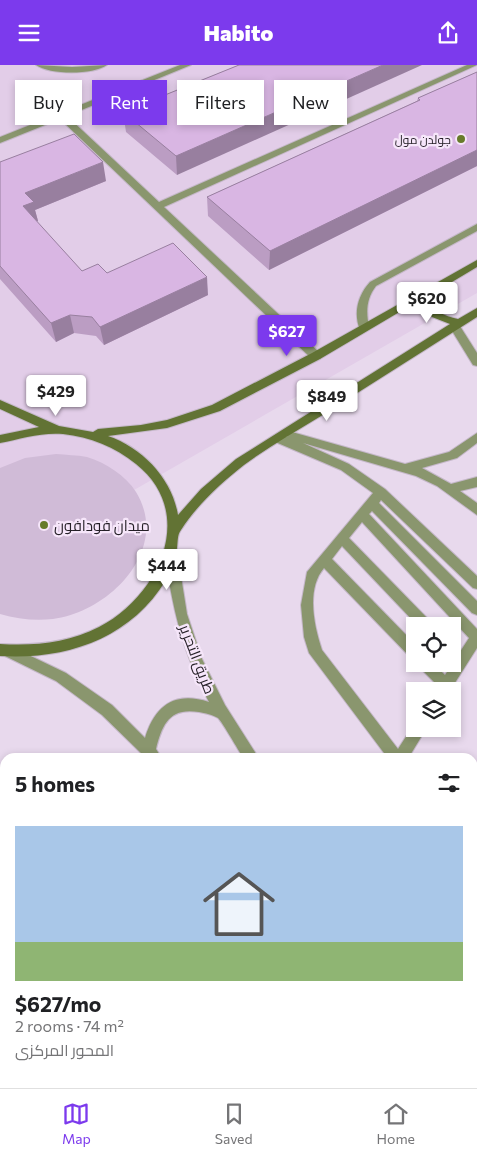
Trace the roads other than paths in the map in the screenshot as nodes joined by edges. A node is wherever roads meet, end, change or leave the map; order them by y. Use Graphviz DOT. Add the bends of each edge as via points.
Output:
graph roads {
  1 [pos="40,65"];
  2 [pos="103,65"];
  3 [pos="187,65"];
  4 [pos="474,65"];
  5 [pos="82,107"];
  6 [pos="37,125"];
  7 [pos="72,125"];
  8 [pos="0,140"];
  9 [pos="158,206"];
  10 [pos="477,227"];
  11 [pos="477,263"];
  12 [pos="421,295"];
  13 [pos="477,312"];
  14 [pos="457,324"];
  15 [pos="364,327"];
  16 [pos="316,356"];
  17 [pos="477,362"];
  18 [pos="0,404"];
  19 [pos="62,430"];
  20 [pos="88,433"];
  21 [pos="281,436"];
  22 [pos="477,437"];
  23 [pos="0,439"];
  24 [pos="406,468"];
  25 [pos="477,482"];
  26 [pos="450,489"];
  27 [pos="381,492"];
  28 [pos="472,501"];
  29 [pos="372,503"];
  30 [pos="477,510"];
  31 [pos="362,514"];
  32 [pos="174,529"];
  33 [pos="342,537"];
  34 [pos="171,551"];
  35 [pos="324,559"];
  36 [pos="477,584"];
  37 [pos="477,609"];
  38 [pos="418,617"];
  39 [pos="477,637"];
  40 [pos="406,644"];
  41 [pos="5,651"];
  42 [pos="461,654"];
  43 [pos="431,672"];
  44 [pos="439,682"];
  45 [pos="222,714"];
  46 [pos="414,737"];
  47 [pos="149,753"];
  48 [pos="151,753"];
  49 [pos="248,753"];
  50 [pos="392,753"];
  51 [pos="404,753"];
  1 -- 2 [label="street" via="82,69"];
  3 -- 5 [label="street"];
  4 -- 9 [label="street"];
  6 -- 8 [label="street"];
  7 -- 9 [label="street"];
  9 -- 16 [label="street"];
  10 -- 15 [label="street" via="373,284 366,291 361,309"];
  11 -- 12 [label="main road"];
  12 -- 14 [label="main road" via="432,313"];
  12 -- 15 [label="main road"];
  13 -- 14 [label="main road"];
  14 -- 17 [label="street"];
  14 -- 21 [label="main road"];
  15 -- 16 [label="main road"];
  16 -- 20 [label="main road" via="192,417 141,429"];
  18 -- 19 [label="main road"];
  19 -- 20 [label="main road"];
  19 -- 23 [label="main road"];
  20 -- 32 [label="main road" via="132,452 149,467 166,492"];
  21 -- 24 [label="street"];
  21 -- 27 [label="street" via="344,467"];
  21 -- 32 [label="main road" via="222,476"];
  22 -- 24 [label="street" via="453,455"];
  24 -- 26 [label="street"];
  25 -- 26 [label="street"];
  26 -- 28 [label="street"];
  27 -- 29 [label="street"];
  27 -- 36 [label="street"];
  28 -- 30 [label="street"];
  29 -- 31 [label="street"];
  29 -- 37 [label="street"];
  31 -- 33 [label="street"];
  31 -- 39 [label="street"];
  32 -- 34 [label="main road"];
  33 -- 35 [label="street"];
  33 -- 38 [label="street"];
  34 -- 41 [label="main road" via="162,574 147,597 126,617 101,633 72,645 41,651"];
  34 -- 45 [label="street, طريق التحرير" via="183,623 196,660"];
  35 -- 40 [label="street"];
  35 -- 50 [label="street" via="314,572 307,605 316,653"];
  39 -- 42 [label="street"];
  41 -- 47 [label="street" via="60,677 99,704"];
  43 -- 44 [label="street"];
  45 -- 48 [label="street" via="200,704 168,711 155,728"];
  45 -- 49 [label="street, طريق التحرير"];
  46 -- 51 [label="street"];
}
